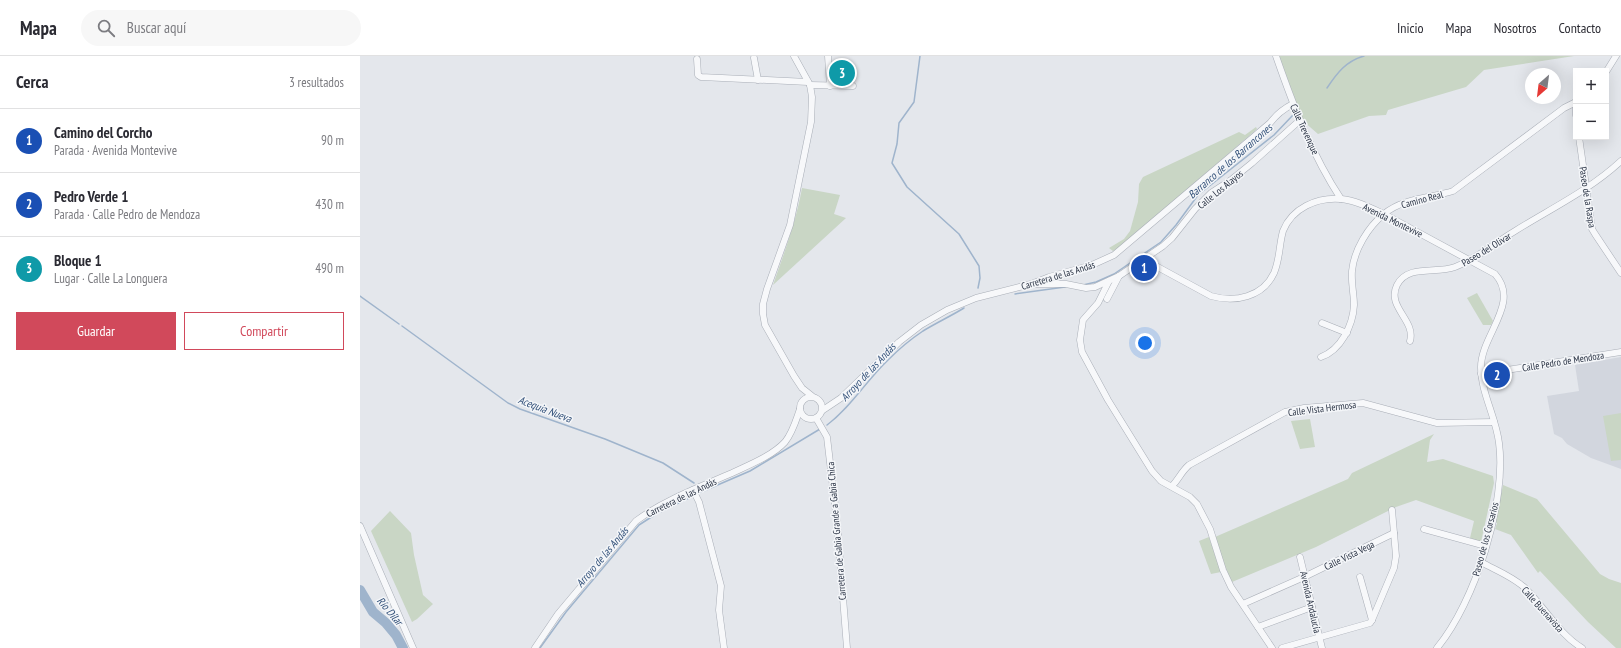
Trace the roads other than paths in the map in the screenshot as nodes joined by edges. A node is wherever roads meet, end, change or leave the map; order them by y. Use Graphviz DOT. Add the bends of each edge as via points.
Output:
graph roads {
  1 [pos="794,56"];
  2 [pos="828,56"];
  3 [pos="1276,56"];
  4 [pos="1616,56"];
  5 [pos="754,58"];
  6 [pos="697,59"];
  7 [pos="1608,68"];
  8 [pos="758,80"];
  9 [pos="809,84"];
  10 [pos="830,86"];
  11 [pos="853,86"];
  12 [pos="1573,103"];
  13 [pos="1293,104"];
  14 [pos="1564,108"];
  15 [pos="1573,112"];
  16 [pos="1299,121"];
  17 [pos="1579,140"];
  18 [pos="1621,161"];
  19 [pos="1586,188"];
  20 [pos="1341,199"];
  21 [pos="1384,214"];
  22 [pos="1143,259"];
  23 [pos="1469,260"];
  24 [pos="1621,273"];
  25 [pos="1063,274"];
  26 [pos="1119,276"];
  27 [pos="1049,277"];
  28 [pos="1065,283"];
  29 [pos="1031,284"];
  30 [pos="1095,287"];
  31 [pos="1104,287"];
  32 [pos="1104,298"];
  33 [pos="1322,323"];
  34 [pos="1347,333"];
  35 [pos="1410,341"];
  36 [pos="1621,352"];
  37 [pos="1321,357"];
  38 [pos="1482,374"];
  39 [pos="802,388"];
  40 [pos="812,396"];
  41 [pos="803,400"];
  42 [pos="820,400"];
  43 [pos="834,401"];
  44 [pos="800,409"];
  45 [pos="823,410"];
  46 [pos="808,418"];
  47 [pos="816,418"];
  48 [pos="796,422"];
  49 [pos="1494,422"];
  50 [pos="1172,486"];
  51 [pos="693,490"];
  52 [pos="1392,510"];
  53 [pos="360,526"];
  54 [pos="1424,529"];
  55 [pos="1394,533"];
  56 [pos="1486,546"];
  57 [pos="1300,557"];
  58 [pos="1481,562"];
  59 [pos="1304,577"];
  60 [pos="1360,577"];
  61 [pos="1242,604"];
  62 [pos="1312,607"];
  63 [pos="1372,620"];
  64 [pos="1258,627"];
  65 [pos="1319,637"];
  66 [pos="413,648"];
  67 [pos="535,648"];
  68 [pos="724,648"];
  69 [pos="847,648"];
  70 [pos="1272,648"];
  71 [pos="1282,648"];
  72 [pos="1322,648"];
  73 [pos="1438,648"];
  74 [pos="1582,648"];
  1 -- 9 [label="street"];
  2 -- 10 [label="street"];
  3 -- 13 [label="street, Calle Trevenque"];
  4 -- 7 [label="street"];
  5 -- 8 [label="street"];
  6 -- 8 [label="street" via="698,74 701,77"];
  8 -- 9 [label="street"];
  9 -- 10 [label="street"];
  9 -- 39 [label="street" via="812,122 790,225 763,304 765,325"];
  10 -- 11 [label="street"];
  12 -- 14 [label="street, Camino Real"];
  13 -- 16 [label="street, Calle Trevenque"];
  13 -- 25 [label="street, Carretera de las Andás" via="1285,108 1122,249 1092,265"];
  14 -- 15 [label="street"];
  14 -- 21 [label="street, Camino Real" via="1454,190 1438,196 1409,201"];
  16 -- 20 [label="street, Calle Trevenque"];
  16 -- 22 [label="street, Calle Los Alayos" via="1252,163 1211,193 1172,238"];
  17 -- 19 [label="street, Paseo de la Raspa"];
  18 -- 19 [label="street, Paseo del Olivar"];
  19 -- 23 [label="street, Paseo del Olivar"];
  19 -- 24 [label="street, Paseo de la Raspa" via="1594,234"];
  20 -- 21 [label="street, Avenida Montevive"];
  20 -- 22 [label="street, Avenida Montevive" via="1312,202 1295,214 1284,230 1278,262 1268,282 1242,298 1221,299 1211,296"];
  21 -- 23 [label="street, Avenida Montevive"];
  21 -- 34 [label="street, Camino Real" via="1365,236 1355,258 1352,271 1353,315"];
  22 -- 26 [label="street, Calle Los Alayos"];
  23 -- 35 [label="street, Paseo del Olivar" via="1445,270 1409,273 1397,284 1395,300 1398,310 1409,326"];
  23 -- 38 [label="street, Avenida Montevive" via="1495,274 1503,288 1503,305 1484,351"];
  25 -- 27 [label="street, Carretera de las Andás"];
  25 -- 28 [label="street"];
  26 -- 31 [label="street, Calle Los Alayos"];
  26 -- 32 [label="street"];
  27 -- 28 [label="street"];
  27 -- 29 [label="street, Carretera de las Andás"];
  28 -- 29 [label="street"];
  28 -- 30 [label="street" via="1079,288"];
  29 -- 43 [label="street, Carretera de las Andás" via="976,298 947,310 921,325 899,342 841,398"];
  30 -- 31 [label="street"];
  30 -- 32 [label="street"];
  31 -- 32 [label="street"];
  32 -- 50 [label="street" via="1083,320 1080,340 1082,352 1152,471 1161,481"];
  33 -- 34 [label="street"];
  34 -- 37 [label="street, Camino Real" via="1332,350"];
  36 -- 38 [label="street, Calle Pedro de Mendoza"];
  38 -- 49 [label="street, Avenida Montevive"];
  39 -- 40 [label="street"];
  39 -- 41 [label="street"];
  40 -- 41 [label="street"];
  40 -- 42 [label="street"];
  41 -- 44 [label="street"];
  42 -- 43 [label="street"];
  42 -- 45 [label="street"];
  43 -- 45 [label="street, Carretera de las Andás"];
  44 -- 46 [label="street" via="802,415"];
  44 -- 48 [label="street, Carretera de las Andás"];
  45 -- 47 [label="street"];
  46 -- 47 [label="street"];
  46 -- 48 [label="street"];
  47 -- 69 [label="street, Carretera de Gabia Grande a Gabia Chica" via="827,437"];
  48 -- 51 [label="street, Carretera de las Andás" via="788,438 778,448 754,463"];
  49 -- 50 [label="street, Calle Vista Hermosa" via="1437,423 1362,403 1285,412 1189,465"];
  49 -- 56 [label="street, Paseo de los Corsarios" via="1501,468"];
  50 -- 61 [label="street" via="1190,497 1205,517 1223,570"];
  51 -- 67 [label="street, Carretera de las Andás" via="636,521 558,614"];
  51 -- 68 [label="street" via="699,502 721,586 719,610"];
  52 -- 55 [label="street"];
  53 -- 66 [label="street"];
  54 -- 56 [label="street"];
  55 -- 59 [label="street, Calle Vista Vega"];
  55 -- 63 [label="street" via="1394,568"];
  56 -- 58 [label="street, Paseo de los Corsarios"];
  57 -- 59 [label="street, Avenida Andalucía"];
  58 -- 73 [label="street, Paseo de los Corsarios" via="1466,601"];
  58 -- 74 [label="street, Calle Buenavista" via="1526,588 1571,641"];
  59 -- 61 [label="street, Calle Vista Vega"];
  59 -- 62 [label="street, Avenida Andalucía"];
  60 -- 63 [label="street"];
  61 -- 64 [label="street"];
  62 -- 64 [label="street"];
  62 -- 65 [label="street, Avenida Andalucía"];
  63 -- 65 [label="street" via="1370,623"];
  64 -- 70 [label="street"];
  65 -- 71 [label="street"];
  65 -- 72 [label="street, Avenida Andalucía"];
}
